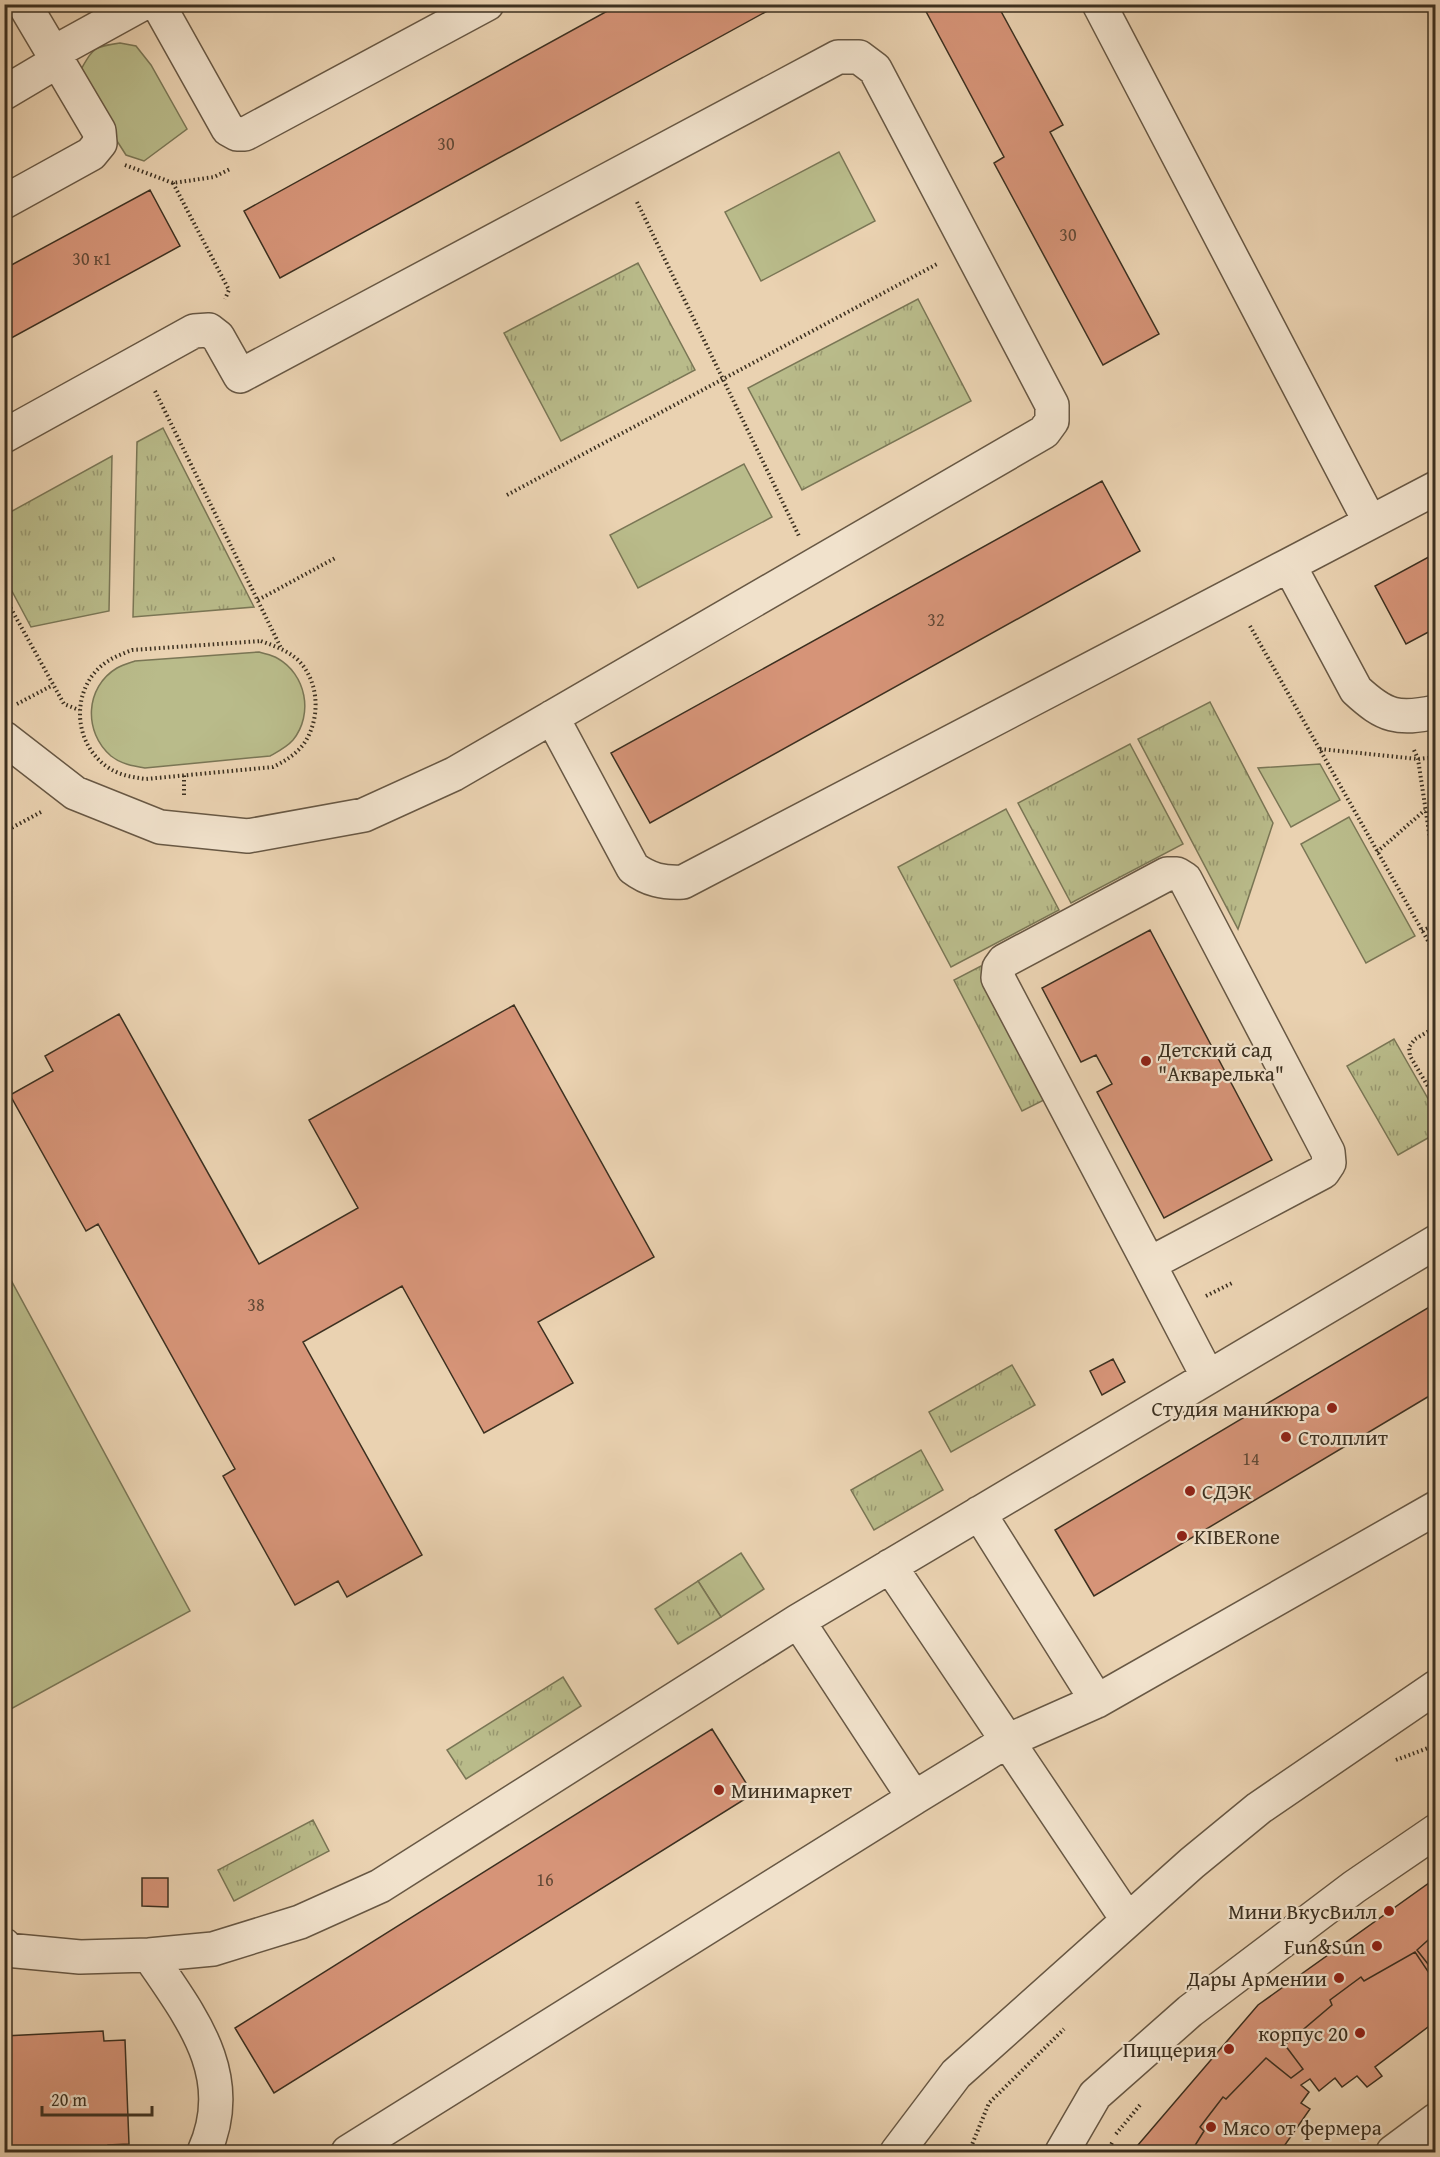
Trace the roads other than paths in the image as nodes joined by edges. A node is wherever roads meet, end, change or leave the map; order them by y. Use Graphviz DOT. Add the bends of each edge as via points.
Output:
graph roads {
  1 [pos="24,4"];
  2 [pos="142,4"];
  3 [pos="158,4"];
  4 [pos="487,4"];
  5 [pos="1099,4"];
  6 [pos="56,57"];
  7 [pos="4,93"];
  8 [pos="4,202"];
  9 [pos="4,436"];
  10 [pos="1436,488"];
  11 [pos="1370,522"];
  12 [pos="1289,565"];
  13 [pos="1436,712"];
  14 [pos="552,717"];
  15 [pos="4,738"];
  16 [pos="1436,1242"];
  17 [pos="1149,1264"];
  18 [pos="1208,1377"];
  19 [pos="1436,1508"];
  20 [pos="979,1514"];
  21 [pos="890,1566"];
  22 [pos="798,1621"];
  23 [pos="1436,1687"];
  24 [pos="1097,1701"];
  25 [pos="1007,1741"];
  26 [pos="914,1798"];
  27 [pos="1436,1831"];
  28 [pos="1127,1919"];
  29 [pos="5,1948"];
  30 [pos="149,1955"];
  31 [pos="1436,2120"];
  32 [pos="204,2152"];
  33 [pos="348,2152"];
  34 [pos="897,2152"];
  35 [pos="1062,2152"];
  36 [pos="1393,2152"];
  1 -- 6 [label="street"];
  2 -- 6 [label="street"];
  3 -- 4 [label="street" via="228,129 237,134 245,134"];
  5 -- 11 [label="street"];
  6 -- 7 [label="street"];
  6 -- 8 [label="street" via="99,131 100,143 91,154"];
  9 -- 14 [label="street" via="194,331 209,330 218,337 240,376 838,57 859,57 875,69 1052,405 1052,421 1044,432"];
  10 -- 11 [label="street"];
  11 -- 12 [label="street"];
  12 -- 13 [label="street" via="1356,690 1385,712 1409,718"];
  12 -- 14 [label="street" via="683,882 647,878 633,868"];
  14 -- 15 [label="street" via="454,774 364,815 248,836 160,827 75,793"];
  16 -- 18 [label="street"];
  17 -- 17 [label="street" via="998,978 1004,961 1167,874 1177,874 1185,879 1323,1142 1329,1163 1323,1172"];
  17 -- 18 [label="street"];
  18 -- 20 [label="street"];
  19 -- 24 [label="street"];
  20 -- 21 [label="street"];
  20 -- 24 [label="street"];
  21 -- 22 [label="street"];
  21 -- 25 [label="street"];
  22 -- 26 [label="street"];
  22 -- 30 [label="street" via="380,1886 300,1922 213,1949"];
  23 -- 28 [label="street" via="1259,1808"];
  24 -- 25 [label="street"];
  25 -- 26 [label="street"];
  25 -- 28 [label="street"];
  26 -- 33 [label="street"];
  27 -- 35 [label="street" via="1354,1887 1190,2011 1095,2095"];
  28 -- 34 [label="street" via="956,2074"];
  29 -- 30 [label="street" via="81,1957"];
  30 -- 32 [label="street" via="207,2050 215,2097"];
  31 -- 36 [label="street"];
}
